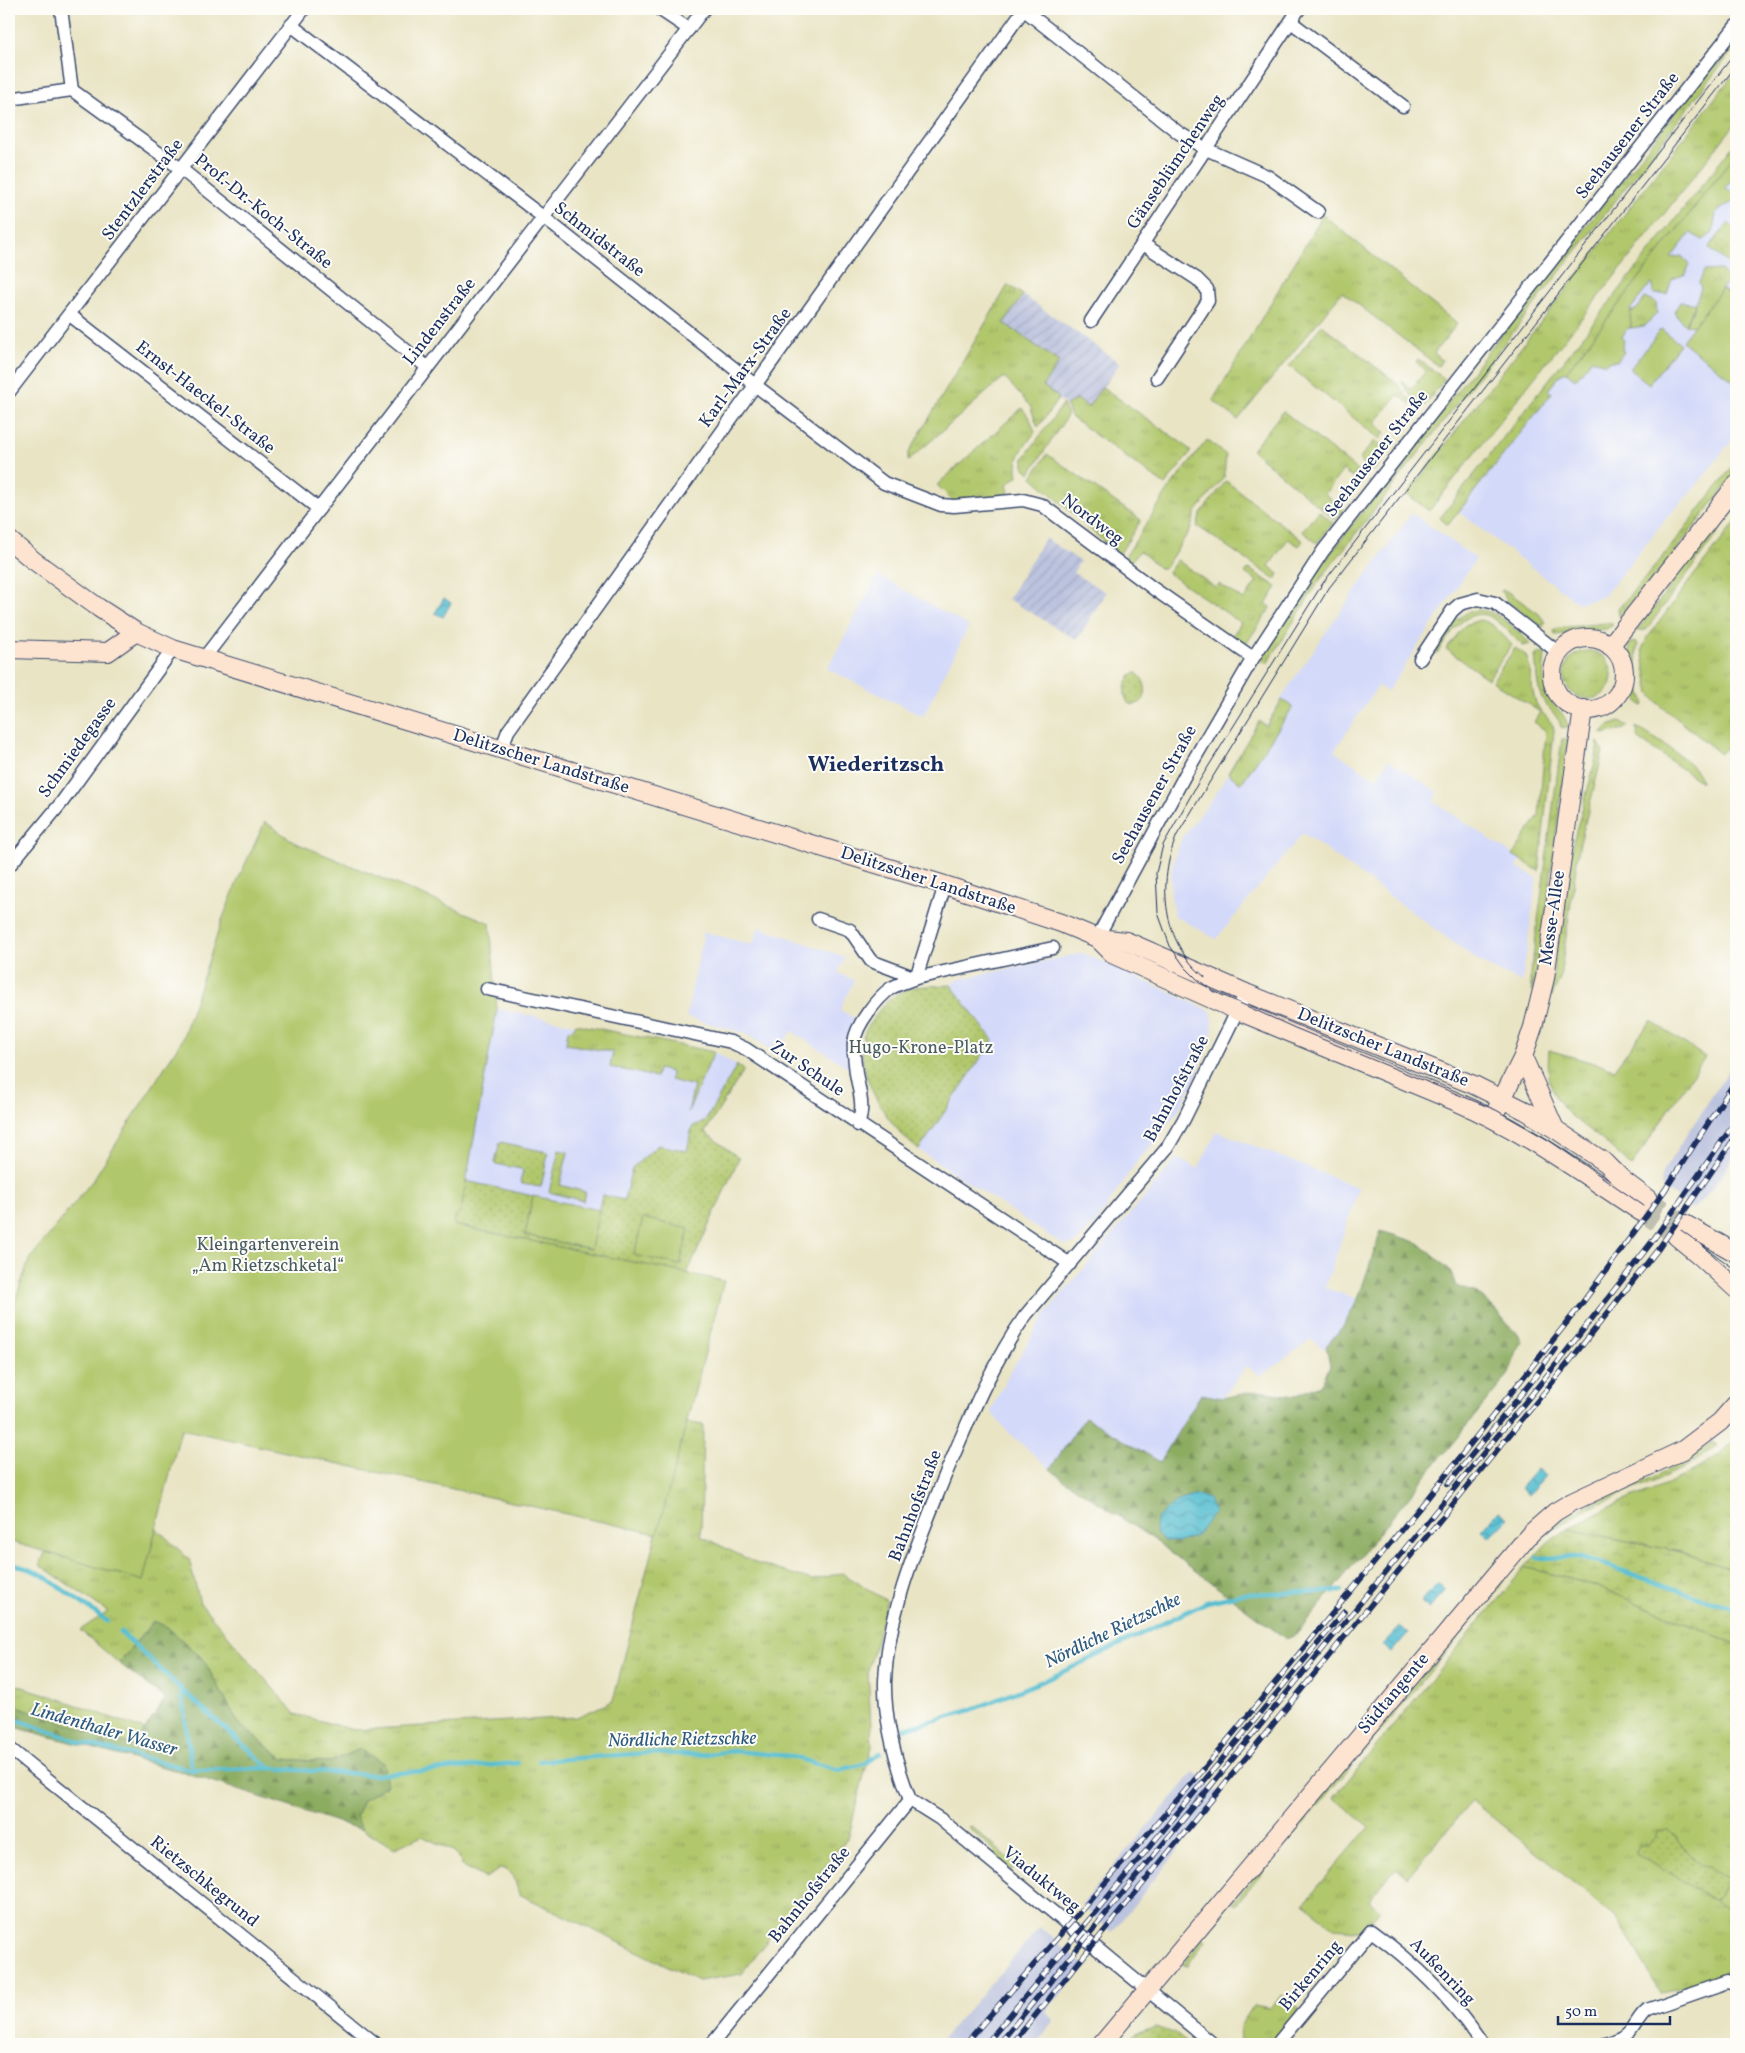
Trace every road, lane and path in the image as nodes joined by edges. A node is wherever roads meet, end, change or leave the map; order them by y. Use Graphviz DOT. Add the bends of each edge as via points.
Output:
graph roads {
  1 [pos="61,9"];
  2 [pos="304,9"];
  3 [pos="659,9"];
  4 [pos="704,9"];
  5 [pos="1024,9"];
  6 [pos="1300,9"];
  7 [pos="1291,22"];
  8 [pos="291,26"];
  9 [pos="1736,26"];
  10 [pos="689,29"];
  11 [pos="72,90"];
  12 [pos="9,99"];
  13 [pos="1403,106"];
  14 [pos="1206,149"];
  15 [pos="181,169"];
  16 [pos="1318,212"];
  17 [pos="543,218"];
  18 [pos="1143,244"];
  19 [pos="70,315"];
  20 [pos="1091,321"];
  21 [pos="427,367"];
  22 [pos="1157,378"];
  23 [pos="755,385"];
  24 [pos="9,392"];
  25 [pos="884,483"];
  26 [pos="1736,485"];
  27 [pos="319,509"];
  28 [pos="9,540"];
  29 [pos="136,632"];
  30 [pos="1610,646"];
  31 [pos="9,649"];
  32 [pos="173,649"];
  33 [pos="1559,653"];
  34 [pos="204,658"];
  35 [pos="1253,658"];
  36 [pos="1420,659"];
  37 [pos="1583,709"];
  38 [pos="501,750"];
  39 [pos="9,866"];
  40 [pos="945,885"];
  41 [pos="818,919"];
  42 [pos="1097,938"];
  43 [pos="1053,948"];
  44 [pos="916,978"];
  45 [pos="487,989"];
  46 [pos="1246,993"];
  47 [pos="1238,1011"];
  48 [pos="1523,1056"];
  49 [pos="1502,1099"];
  50 [pos="1492,1118"];
  51 [pos="858,1125"];
  52 [pos="1554,1129"];
  53 [pos="1736,1253"];
  54 [pos="1070,1264"];
  55 [pos="1736,1289"];
  56 [pos="1736,1404"];
  57 [pos="9,1748"];
  58 [pos="910,1800"];
  59 [pos="1371,1930"];
  60 [pos="1736,1984"];
  61 [pos="1147,1989"];
  62 [pos="376,2044"];
  63 [pos="712,2044"];
  64 [pos="1102,2044"];
  65 [pos="1213,2044"];
  66 [pos="1277,2044"];
  67 [pos="1482,2044"];
  68 [pos="1604,2044"];
  1 -- 11 [label="street"];
  2 -- 8 [label="street, Stentzlerstraße"];
  3 -- 10 [label="street"];
  4 -- 10 [label="street, Lindenstraße"];
  5 -- 14 [label="street" via="1179,133"];
  5 -- 23 [label="street, Karl-Marx-Straße"];
  6 -- 7 [label="street, Gänseblümchenweg"];
  7 -- 13 [label="street"];
  7 -- 14 [label="street, Gänseblümchenweg"];
  8 -- 15 [label="street, Stentzlerstraße"];
  8 -- 17 [label="street, Schmidstraße"];
  9 -- 35 [label="street, Seehausener Straße" via="1323,551"];
  10 -- 17 [label="street, Lindenstraße"];
  11 -- 12 [label="street"];
  11 -- 15 [label="street, Prof.-Dr.-Koch-Straße"];
  14 -- 16 [label="street" via="1267,176"];
  14 -- 18 [label="street, Gänseblümchenweg"];
  15 -- 19 [label="street, Stentzlerstraße"];
  15 -- 21 [label="street, Prof.-Dr.-Koch-Straße"];
  17 -- 21 [label="street, Lindenstraße"];
  17 -- 23 [label="street, Schmidstraße"];
  18 -- 20 [label="street, Gänseblümchenweg"];
  18 -- 22 [label="street" via="1207,289 1208,301"];
  19 -- 24 [label="street, Stentzlerstraße"];
  19 -- 27 [label="street, Ernst-Haeckel-Straße"];
  21 -- 27 [label="street, Lindenstraße"];
  23 -- 25 [label="street, Schmidstraße"];
  23 -- 38 [label="street, Karl-Marx-Straße" via="508,731"];
  25 -- 35 [label="street, Nordweg" via="941,505 1023,500 1042,505"];
  26 -- 30 [label="street"];
  27 -- 34 [label="street, Lindenstraße"];
  28 -- 29 [label="street, Delitzscher Landstraße" via="98,608"];
  29 -- 31 [label="street" via="108,652"];
  29 -- 32 [label="street, Delitzscher Landstraße"];
  30 -- 33 [label="street" via="1602,641 1583,638"];
  30 -- 37 [label="street" via="1623,666 1620,690 1609,703"];
  32 -- 34 [label="street, Delitzscher Landstraße"];
  32 -- 39 [label="street, Schmiedegasse" via="62,802"];
  33 -- 36 [label="street" via="1495,602 1478,599 1452,610"];
  33 -- 37 [label="street" via="1553,670 1555,687 1566,702"];
  34 -- 38 [label="street, Delitzscher Landstraße"];
  35 -- 42 [label="street, Seehausener Straße" via="1184,775"];
  37 -- 48 [label="street, Messe-Allee" via="1545,978"];
  38 -- 40 [label="street, Delitzscher Landstraße"];
  40 -- 42 [label="street, Delitzscher Landstraße"];
  40 -- 44 [label="street"];
  41 -- 44 [label="street" via="850,930 871,961"];
  42 -- 46 [label="street, Delitzscher Landstraße" via="1126,941"];
  42 -- 47 [label="street, Delitzscher Landstraße" via="1114,955"];
  43 -- 44 [label="street"];
  44 -- 51 [label="street" via="891,988 877,1002 864,1017 854,1040 863,1114"];
  45 -- 51 [label="street, Zur Schule" via="731,1042"];
  46 -- 47 [label="street, Bahnhofstraße"];
  46 -- 49 [label="street, Delitzscher Landstraße"];
  47 -- 50 [label="street, Delitzscher Landstraße"];
  47 -- 54 [label="street, Bahnhofstraße" via="1167,1148"];
  48 -- 49 [label="street, Messe-Allee"];
  48 -- 52 [label="street"];
  49 -- 50 [label="street, Messe-Allee"];
  49 -- 52 [label="street, Delitzscher Landstraße"];
  50 -- 52 [label="street, Delitzscher Landstraße" via="1644,1206 1606,1163"];
  51 -- 54 [label="street, Zur Schule"];
  53 -- 55 [label="street" via="1680,1230 1699,1254"];
  54 -- 58 [label="street, Bahnhofstraße" via="1025,1316 992,1369 932,1507 900,1596 885,1682 894,1751"];
  56 -- 61 [label="street, Südtangente" via="1720,1422 1683,1450 1585,1495 1555,1512 1531,1533"];
  57 -- 62 [label="street, Rietzschkegrund"];
  58 -- 61 [label="street, Viaduktweg" via="940,1819"];
  58 -- 63 [label="street, Bahnhofstraße"];
  59 -- 66 [label="street, Birkenring"];
  59 -- 67 [label="street, Außenring" via="1402,1953 1434,1984"];
  60 -- 68 [label="street" via="1727,1982 1647,2010 1625,2036"];
  61 -- 64 [label="street, Südtangente"];
  61 -- 65 [label="street, Viaduktweg"];
}
